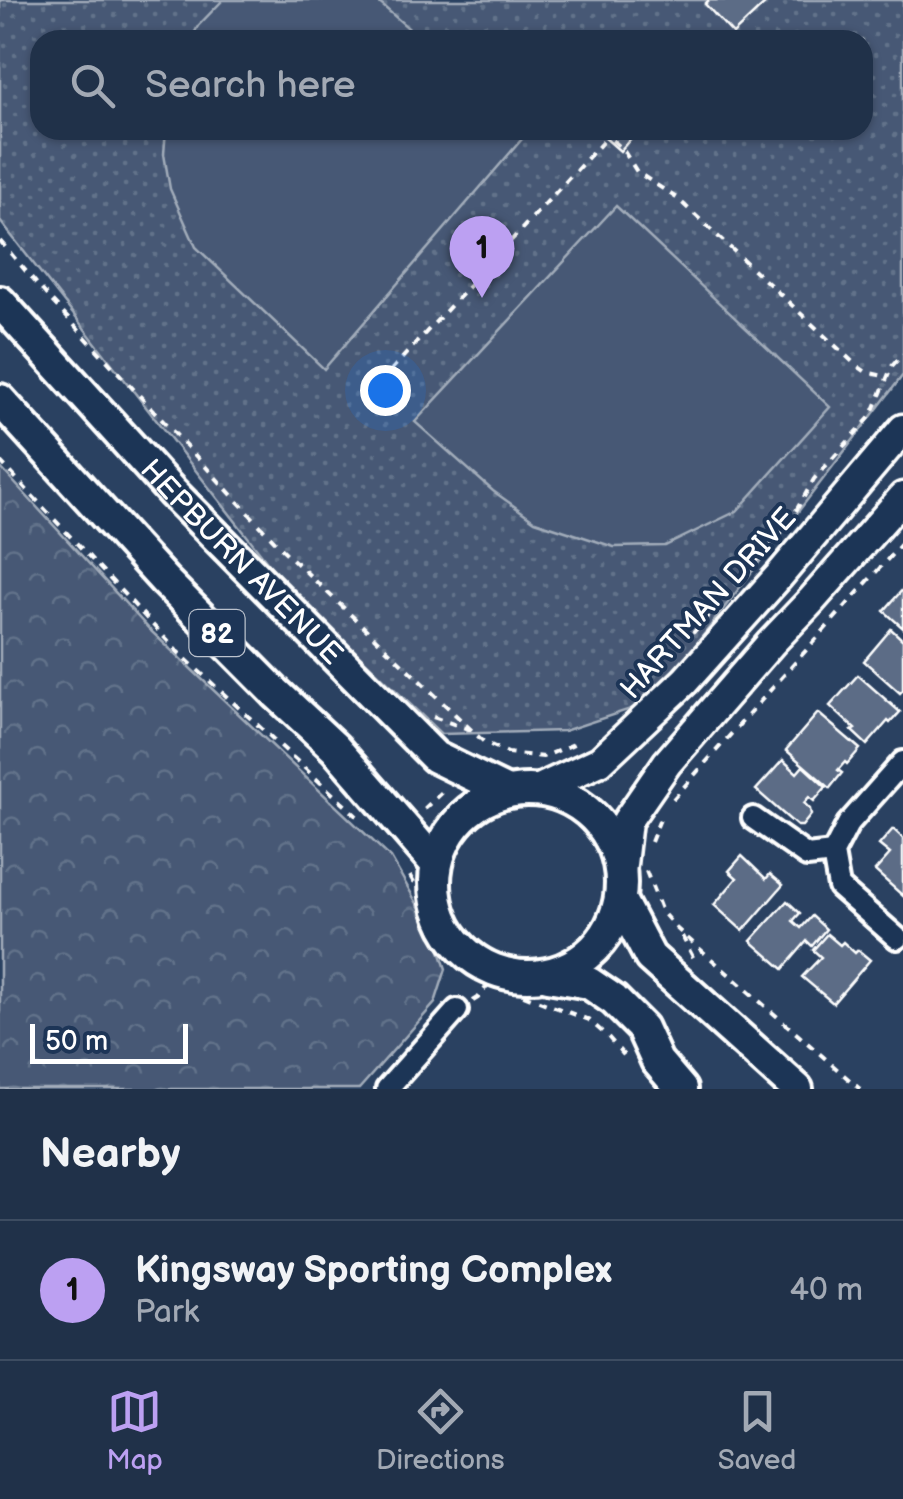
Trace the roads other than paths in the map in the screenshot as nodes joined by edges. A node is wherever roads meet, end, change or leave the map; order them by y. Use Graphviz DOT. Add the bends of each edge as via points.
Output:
graph roads {
  1 [pos="0,302"];
  2 [pos="0,400"];
  3 [pos="903,429"];
  4 [pos="903,497"];
  5 [pos="903,762"];
  6 [pos="522,791"];
  7 [pos="753,818"];
  8 [pos="833,853"];
  9 [pos="421,867"];
  10 [pos="620,886"];
  11 [pos="897,938"];
  12 [pos="546,976"];
  13 [pos="457,1010"];
  14 [pos="387,1089"];
  15 [pos="681,1089"];
  16 [pos="797,1089"];
  1 -- 6 [label="main road, HEPBURN AVENUE / 82" via="172,492 435,758"];
  2 -- 9 [label="main road, 82" via="164,580 335,748 403,826"];
  3 -- 6 [label="main road, HARTMAN DRIVE" via="780,576 636,730"];
  4 -- 10 [label="main road" via="667,763 628,821"];
  5 -- 8 [label="street" via="848,824"];
  6 -- 9 [label="main road" via="485,800 460,818"];
  6 -- 10 [label="main road, 82" via="572,801 600,825 614,847"];
  7 -- 8 [label="street" via="807,856"];
  8 -- 11 [label="street" via="840,887"];
  9 -- 12 [label="main road" via="450,935 480,964 513,976"];
  10 -- 12 [label="main road" via="612,923 596,948"];
  10 -- 16 [label="main road, 82" via="650,957"];
  12 -- 15 [label="main road" via="588,983 614,1000 642,1028"];
  13 -- 14 [label="street"];
}
